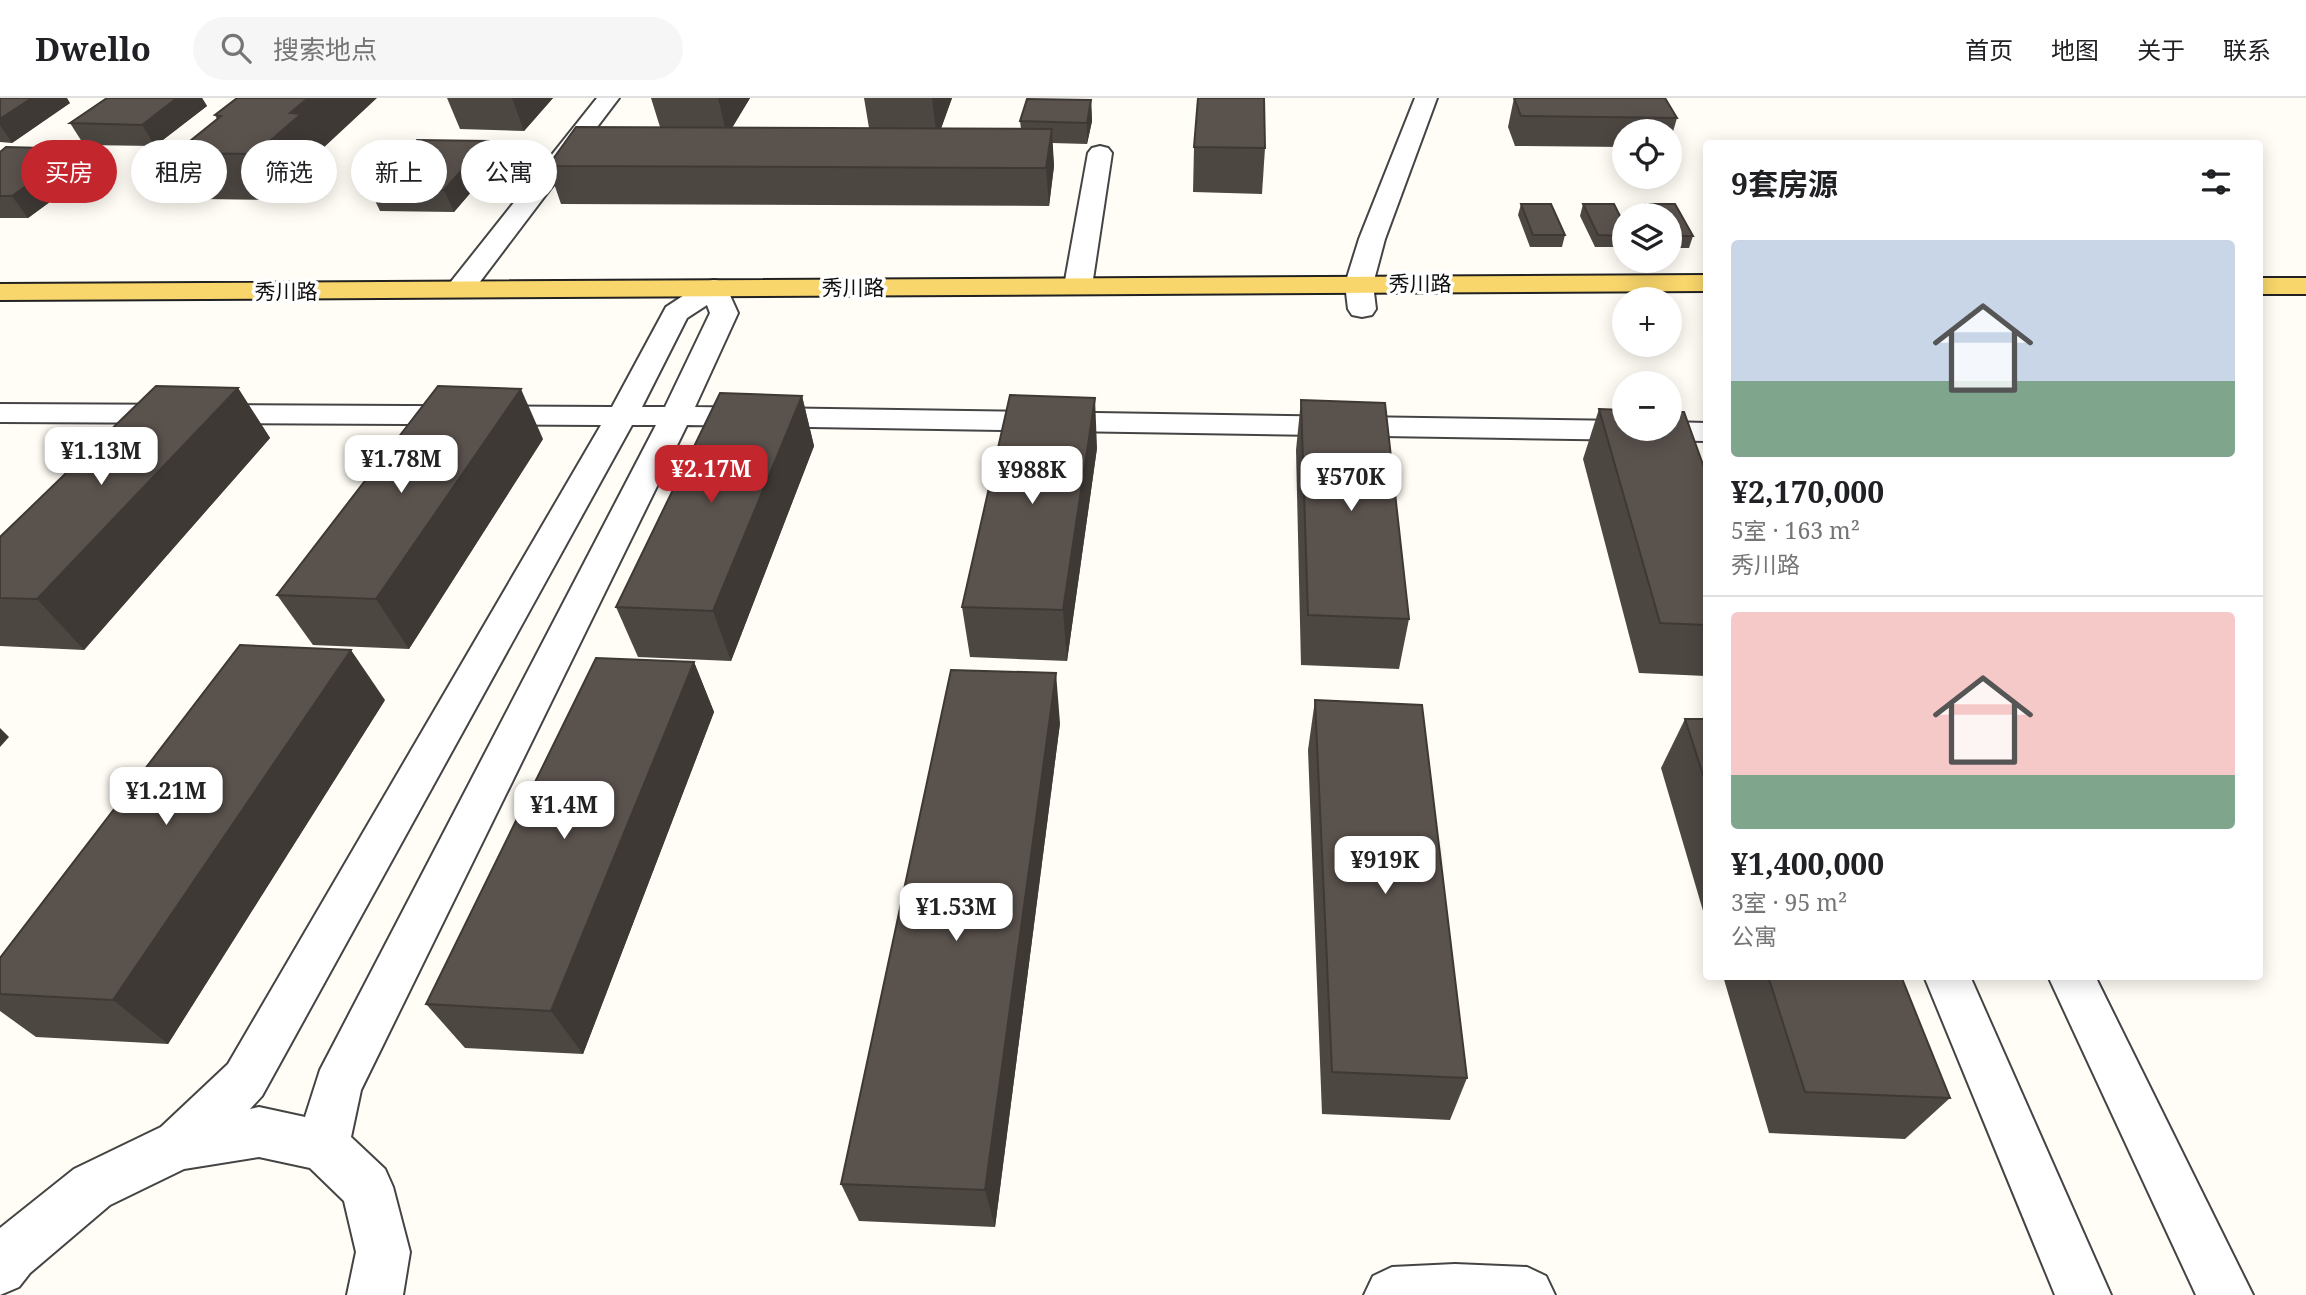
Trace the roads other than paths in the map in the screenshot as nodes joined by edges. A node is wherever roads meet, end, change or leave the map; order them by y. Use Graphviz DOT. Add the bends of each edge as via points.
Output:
graph roads {
  1 [pos="608,98"];
  2 [pos="1426,98"];
  3 [pos="1100,153"];
  4 [pos="1703,283"];
  5 [pos="1078,286"];
  6 [pos="2263,286"];
  7 [pos="2306,286"];
  8 [pos="460,289"];
  9 [pos="0,292"];
  10 [pos="1361,296"];
  11 [pos="719,301"];
  12 [pos="1612,306"];
  13 [pos="1682,308"];
  14 [pos="1703,308"];
  15 [pos="2263,310"];
  16 [pos="2306,310"];
  17 [pos="676,313"];
  18 [pos="0,318"];
  19 [pos="0,413"];
  20 [pos="622,416"];
  21 [pos="676,416"];
  22 [pos="1703,432"];
  23 [pos="1949,980"];
  24 [pos="2073,980"];
  25 [pos="179,1145"];
  26 [pos="324,1146"];
  27 [pos="0,1268"];
  28 [pos="375,1295"];
  29 [pos="1392,1295"];
  30 [pos="1527,1295"];
  31 [pos="2083,1295"];
  32 [pos="2225,1295"];
  1 -- 8 [label="street"];
  2 -- 10 [label="street" via="1373,239"];
  3 -- 5 [label="street"];
  4 -- 10 [label="main road, 秀川路"];
  5 -- 10 [label="main road, 秀川路"];
  5 -- 11 [label="main road, 秀川路"];
  6 -- 7 [label="main road"];
  8 -- 9 [label="main road, 秀川路"];
  8 -- 11 [label="main road, 秀川路"];
  10 -- 11 [label="main road, 秀川路"];
  10 -- 12 [label="main road, 秀川路"];
  11 -- 17 [label="street"];
  11 -- 21 [label="street"];
  13 -- 14 [label="main road"];
  15 -- 16 [label="main road"];
  17 -- 18 [label="main road, 秀川路"];
  17 -- 20 [label="street"];
  19 -- 20 [label="street"];
  20 -- 21 [label="street"];
  20 -- 25 [label="street" via="245,1080"];
  21 -- 22 [label="street"];
  21 -- 26 [label="street" via="337,1087"];
  23 -- 31 [label="street"];
  24 -- 32 [label="street"];
  25 -- 26 [label="street" via="259,1132"];
  25 -- 27 [label="street" via="92,1187 10,1254"];
  26 -- 28 [label="street" via="368,1187 383,1252"];
  29 -- 30 [label="street"];
}
